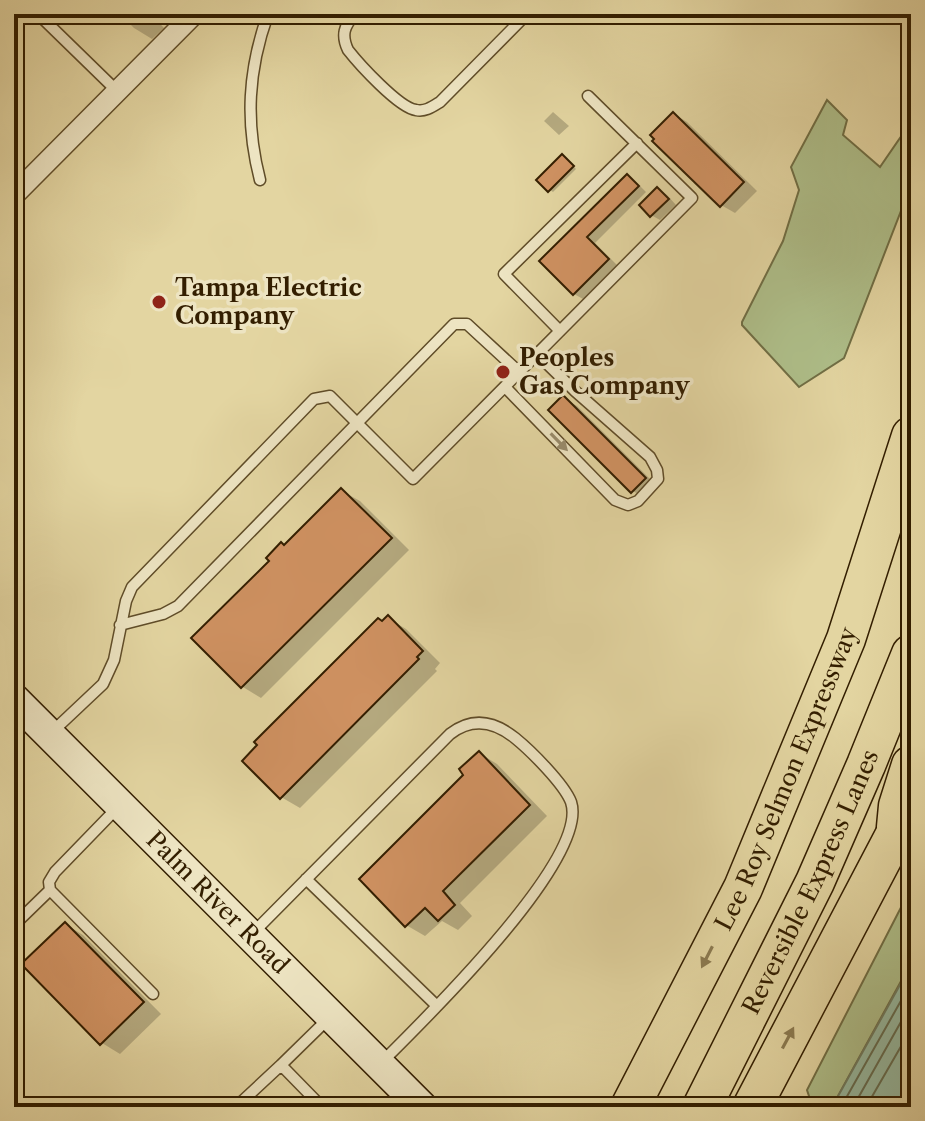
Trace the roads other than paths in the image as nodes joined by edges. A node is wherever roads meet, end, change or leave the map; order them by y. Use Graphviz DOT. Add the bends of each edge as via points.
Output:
graph roads {
  1 [pos="38,14"];
  2 [pos="194,14"];
  3 [pos="268,14"];
  4 [pos="355,14"];
  5 [pos="527,14"];
  6 [pos="117,91"];
  7 [pos="588,96"];
  8 [pos="637,143"];
  9 [pos="260,180"];
  10 [pos="14,195"];
  11 [pos="560,331"];
  12 [pos="537,354"];
  13 [pos="519,372"];
  14 [pos="505,387"];
  15 [pos="358,424"];
  16 [pos="911,436"];
  17 [pos="911,522"];
  18 [pos="120,625"];
  19 [pos="911,654"];
  20 [pos="27,720"];
  21 [pos="911,765"];
  22 [pos="120,805"];
  23 [pos="903,819"];
  24 [pos="306,879"];
  25 [pos="743,888"];
  26 [pos="50,890"];
  27 [pos="14,925"];
  28 [pos="250,935"];
  29 [pos="153,994"];
  30 [pos="437,1006"];
  31 [pos="330,1016"];
  32 [pos="281,1065"];
  33 [pos="380,1065"];
  34 [pos="236,1107"];
  35 [pos="322,1107"];
  36 [pos="422,1107"];
  37 [pos="630,1107"];
  38 [pos="702,1107"];
  39 [pos="752,1107"];
  1 -- 6 [label="lane"];
  2 -- 6 [label="street"];
  3 -- 9 [label="lane" via="249,113"];
  4 -- 5 [label="lane" via="344,32 348,50 401,104 417,110 440,102"];
  6 -- 10 [label="street"];
  7 -- 8 [label="lane"];
  8 -- 11 [label="lane" via="692,198"];
  8 -- 11 [label="lane" via="504,274"];
  11 -- 12 [label="lane"];
  12 -- 13 [label="lane"];
  14 -- 12 [label="lane, one-way" via="615,500 628,505 638,501 658,479 650,457"];
  13 -- 14 [label="lane"];
  13 -- 15 [label="lane" via="467,324 454,324"];
  14 -- 15 [label="lane" via="413,479"];
  15 -- 18 [label="lane" via="178,606"];
  15 -- 18 [label="lane" via="330,396 314,399 132,587"];
  16 -- 25 [label="highway, Lee Roy Selmon Expressway" via="846,639"];
  17 -- 25 [label="highway" via="844,699 792,816"];
  18 -- 20 [label="lane" via="103,684"];
  19 -- 38 [label="highway, Reversible Express Lanes" via="815,882"];
  20 -- 22 [label="street, Palm River Road"];
  21 -- 23 [label="highway" via="898,806"];
  22 -- 26 [label="lane" via="55,872"];
  22 -- 28 [label="street, Palm River Road"];
  39 -- 23 [label="highway, one-way"];
  24 -- 28 [label="lane"];
  24 -- 30 [label="lane"];
  24 -- 30 [label="lane" via="460,727 484,723 502,728 538,759 571,802 573,823 528,902"];
  25 -- 37 [label="highway, Lee Roy Selmon Expressway, one-way"];
  26 -- 27 [label="lane"];
  26 -- 29 [label="lane"];
  28 -- 31 [label="street, Palm River Road"];
  30 -- 33 [label="lane"];
  31 -- 32 [label="lane"];
  31 -- 33 [label="street, Palm River Road"];
  32 -- 34 [label="lane"];
  32 -- 35 [label="lane"];
  33 -- 36 [label="street, Palm River Road"];
}
